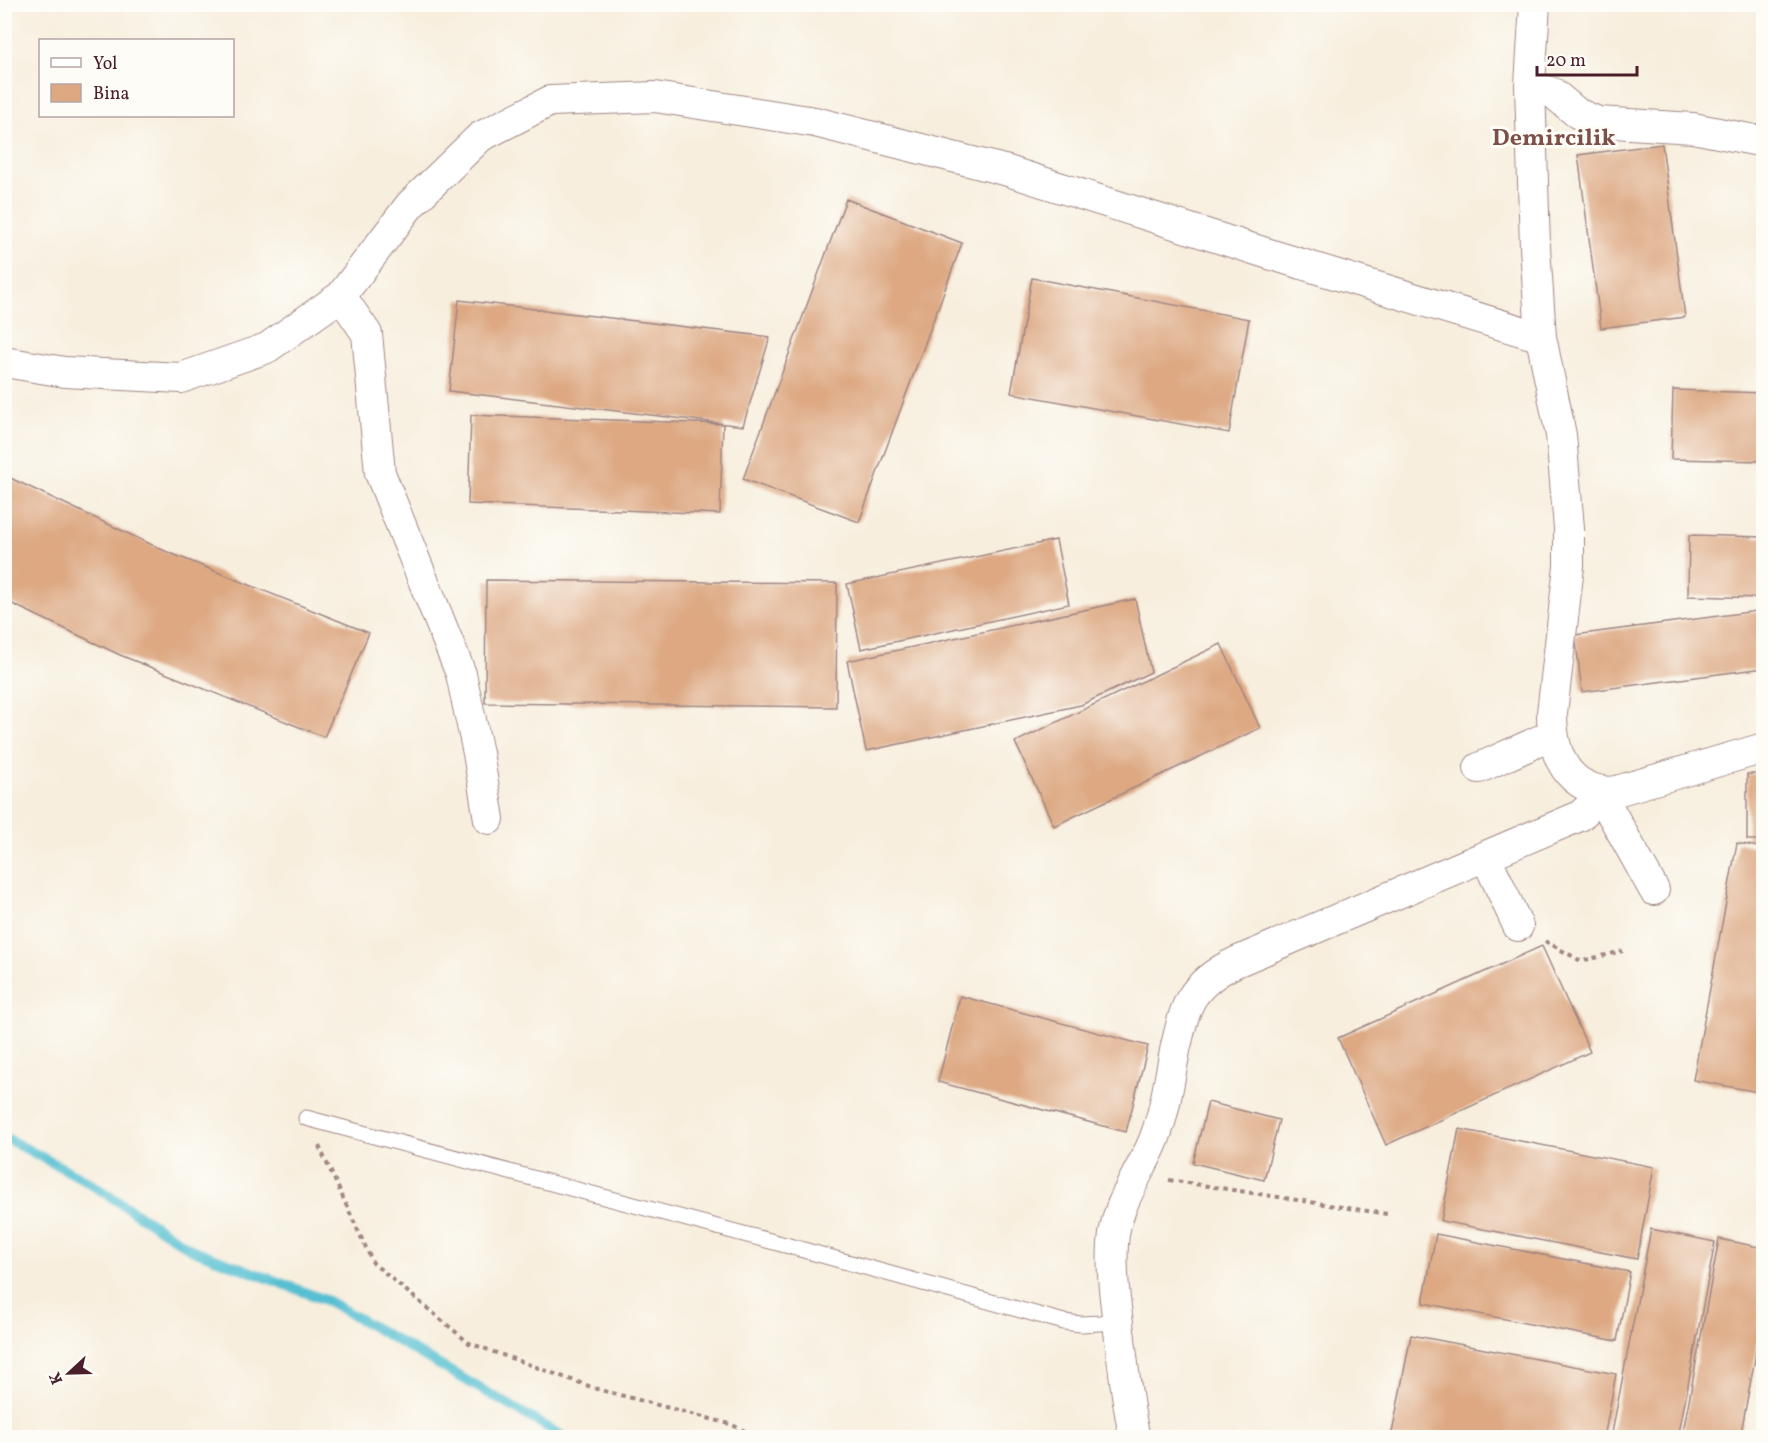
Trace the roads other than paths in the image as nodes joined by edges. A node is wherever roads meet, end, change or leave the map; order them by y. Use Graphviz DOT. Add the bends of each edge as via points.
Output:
graph roads {
  1 [pos="1535,4"];
  2 [pos="1530,85"];
  3 [pos="1764,142"];
  4 [pos="341,296"];
  5 [pos="1541,338"];
  6 [pos="4,362"];
  7 [pos="1552,735"];
  8 [pos="1764,748"];
  9 [pos="1479,768"];
  10 [pos="1599,791"];
  11 [pos="489,819"];
  12 [pos="1486,857"];
  13 [pos="1654,890"];
  14 [pos="1518,926"];
  15 [pos="306,1118"];
  16 [pos="1118,1322"];
  17 [pos="1135,1437"];
  1 -- 2 [label="street"];
  2 -- 3 [label="street" via="1553,93 1577,114 1598,122 1693,128"];
  2 -- 5 [label="street"];
  4 -- 5 [label="street" via="410,205 480,137 550,101 655,97 814,122 1008,171"];
  4 -- 6 [label="street" via="267,348 181,378 65,372"];
  4 -- 11 [label="street" via="366,334 380,473 460,674"];
  5 -- 7 [label="street" via="1561,435 1569,528 1569,566"];
  7 -- 9 [label="street"];
  7 -- 10 [label="street" via="1570,774 1585,787"];
  8 -- 10 [label="street" via="1613,792"];
  10 -- 12 [label="street" via="1595,802 1580,816"];
  10 -- 13 [label="street"];
  12 -- 14 [label="street"];
  12 -- 16 [label="street" via="1219,970 1192,998 1182,1020 1160,1123 1118,1216 1112,1275"];
  15 -- 16 [label="lane" via="1064,1322"];
  16 -- 17 [label="street"];
}
